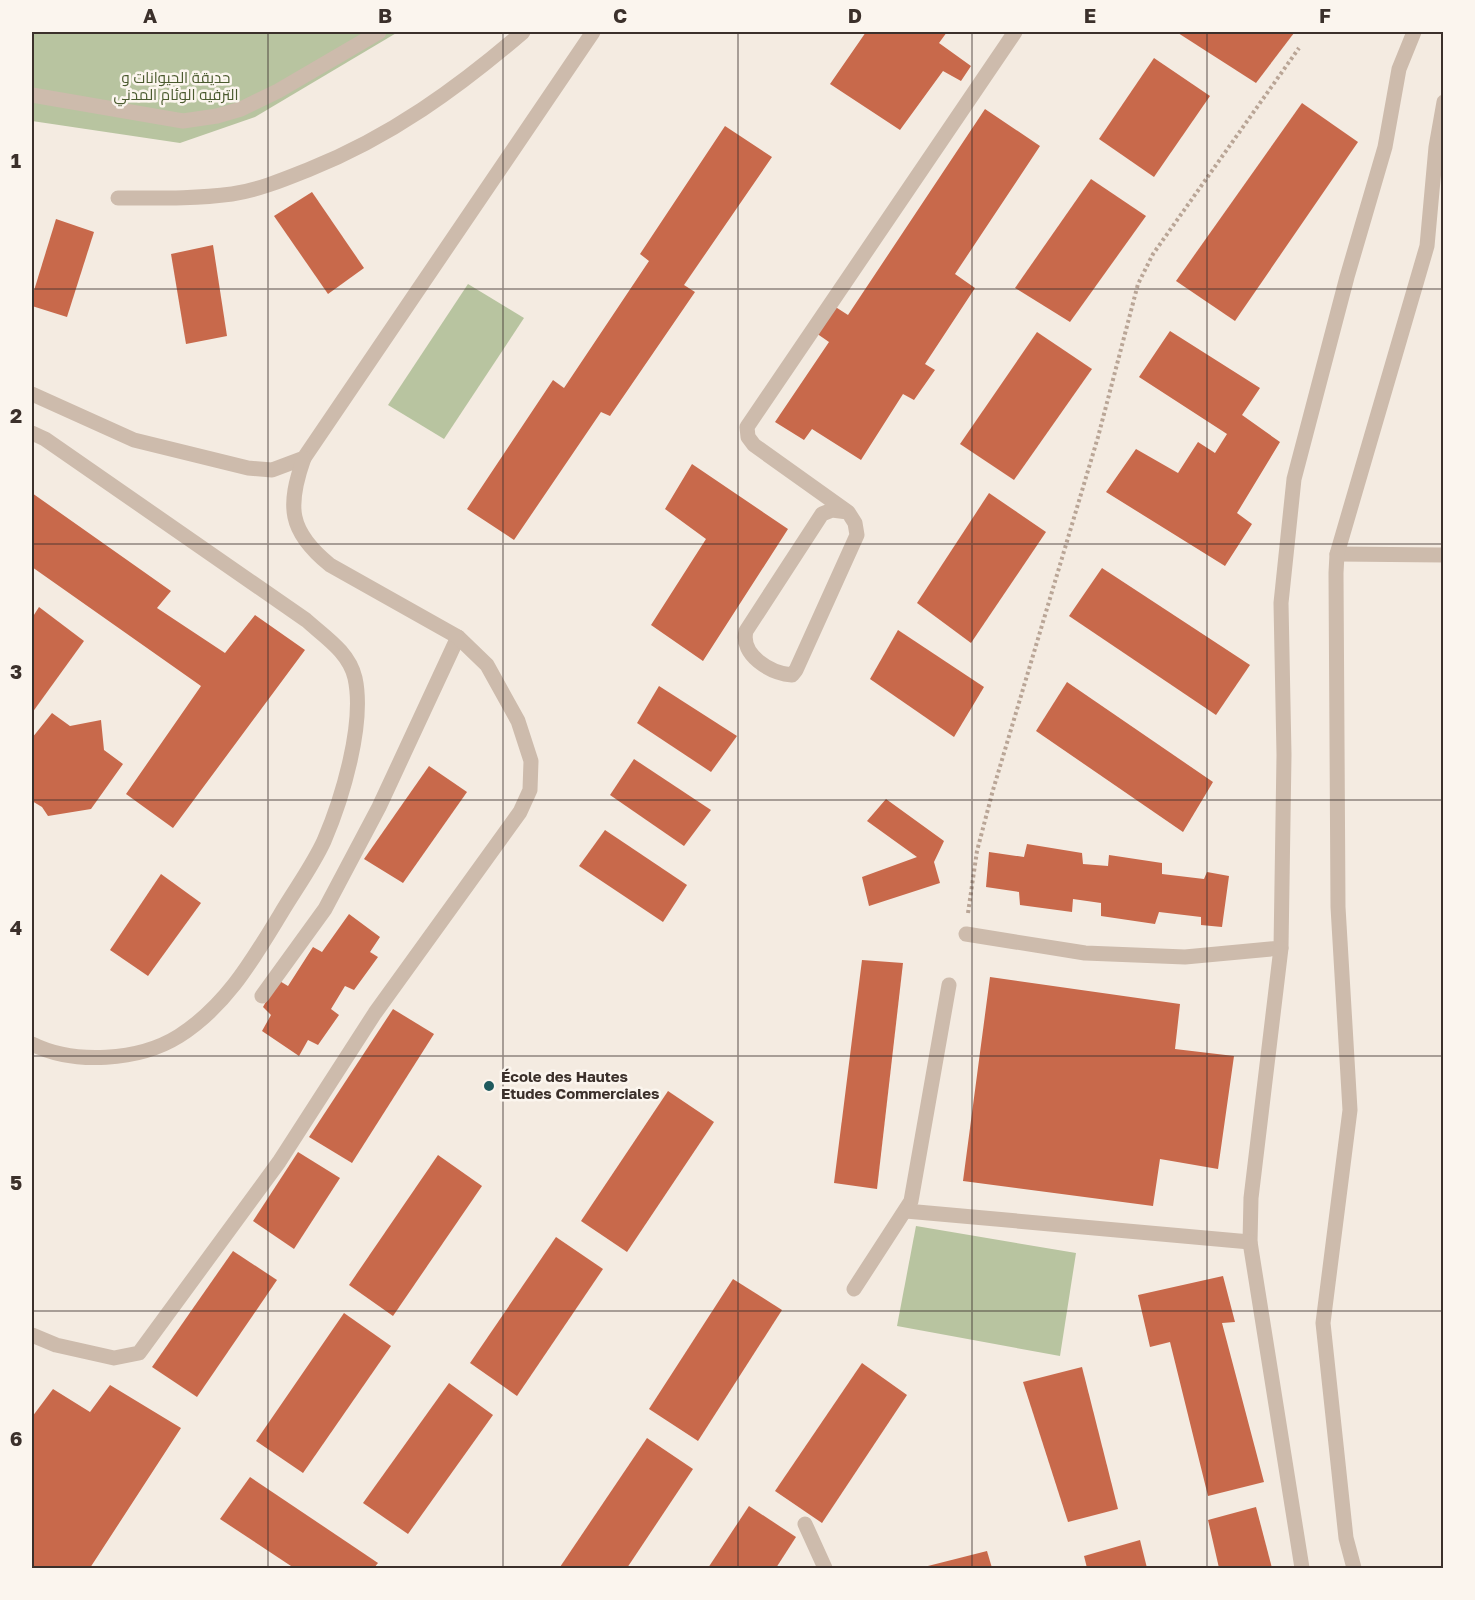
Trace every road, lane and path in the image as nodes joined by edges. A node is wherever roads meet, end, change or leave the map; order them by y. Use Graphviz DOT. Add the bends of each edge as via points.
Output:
graph roads {
  1 [pos="378,32"];
  2 [pos="523,32"];
  3 [pos="593,32"];
  4 [pos="1015,32"];
  5 [pos="1414,32"];
  6 [pos="1299,48"];
  7 [pos="32,95"];
  8 [pos="1443,102"];
  9 [pos="118,198"];
  10 [pos="32,394"];
  11 [pos="32,433"];
  12 [pos="304,458"];
  13 [pos="848,513"];
  14 [pos="1337,554"];
  15 [pos="1443,555"];
  16 [pos="458,637"];
  17 [pos="966,934"];
  18 [pos="1281,948"];
  19 [pos="949,985"];
  20 [pos="262,996"];
  21 [pos="32,1044"];
  22 [pos="906,1211"];
  23 [pos="1250,1242"];
  24 [pos="854,1289"];
  25 [pos="32,1335"];
  26 [pos="805,1524"];
  27 [pos="825,1569"];
  28 [pos="1302,1569"];
  29 [pos="1354,1569"];
  1 -- 7 [label="street" via="278,91 217,116 183,121"];
  2 -- 9 [label="street" via="462,84 352,152 276,183 234,193 191,198"];
  3 -- 12 [label="street"];
  4 -- 13 [label="street" via="747,427 754,445"];
  5 -- 18 [label="street" via="1399,69 1384,147 1294,479 1281,603"];
  6 -- 17 [label="path" via="1153,254 1138,284 1098,437 993,790 977,851"];
  8 -- 14 [label="street" via="1427,246"];
  10 -- 12 [label="street" via="134,440 249,468 272,470"];
  11 -- 21 [label="street" via="55,445 306,620 342,651 354,678 356,725 344,785 323,843 243,976 211,1012 178,1036 146,1051 106,1058 46,1051"];
  12 -- 16 [label="street" via="294,487 292,509 312,550 330,565"];
  13 -- 13 [label="street" via="857,535 796,670 792,675 782,674 749,654 744,640 746,631 822,514 832,510"];
  14 -- 15 [label="street"];
  14 -- 29 [label="street" via="1338,907 1350,1110 1323,1323 1346,1538"];
  16 -- 20 [label="street" via="379,807 325,909"];
  16 -- 25 [label="street" via="487,665 518,721 531,761 530,790 520,812 375,1013 279,1162 139,1353 114,1358 56,1345"];
  17 -- 18 [label="street" via="1084,953 1185,957"];
  18 -- 23 [label="street" via="1251,1198"];
  19 -- 22 [label="street" via="911,1201"];
  22 -- 23 [label="street"];
  22 -- 24 [label="street"];
  23 -- 28 [label="street"];
  26 -- 27 [label="street"];
}
